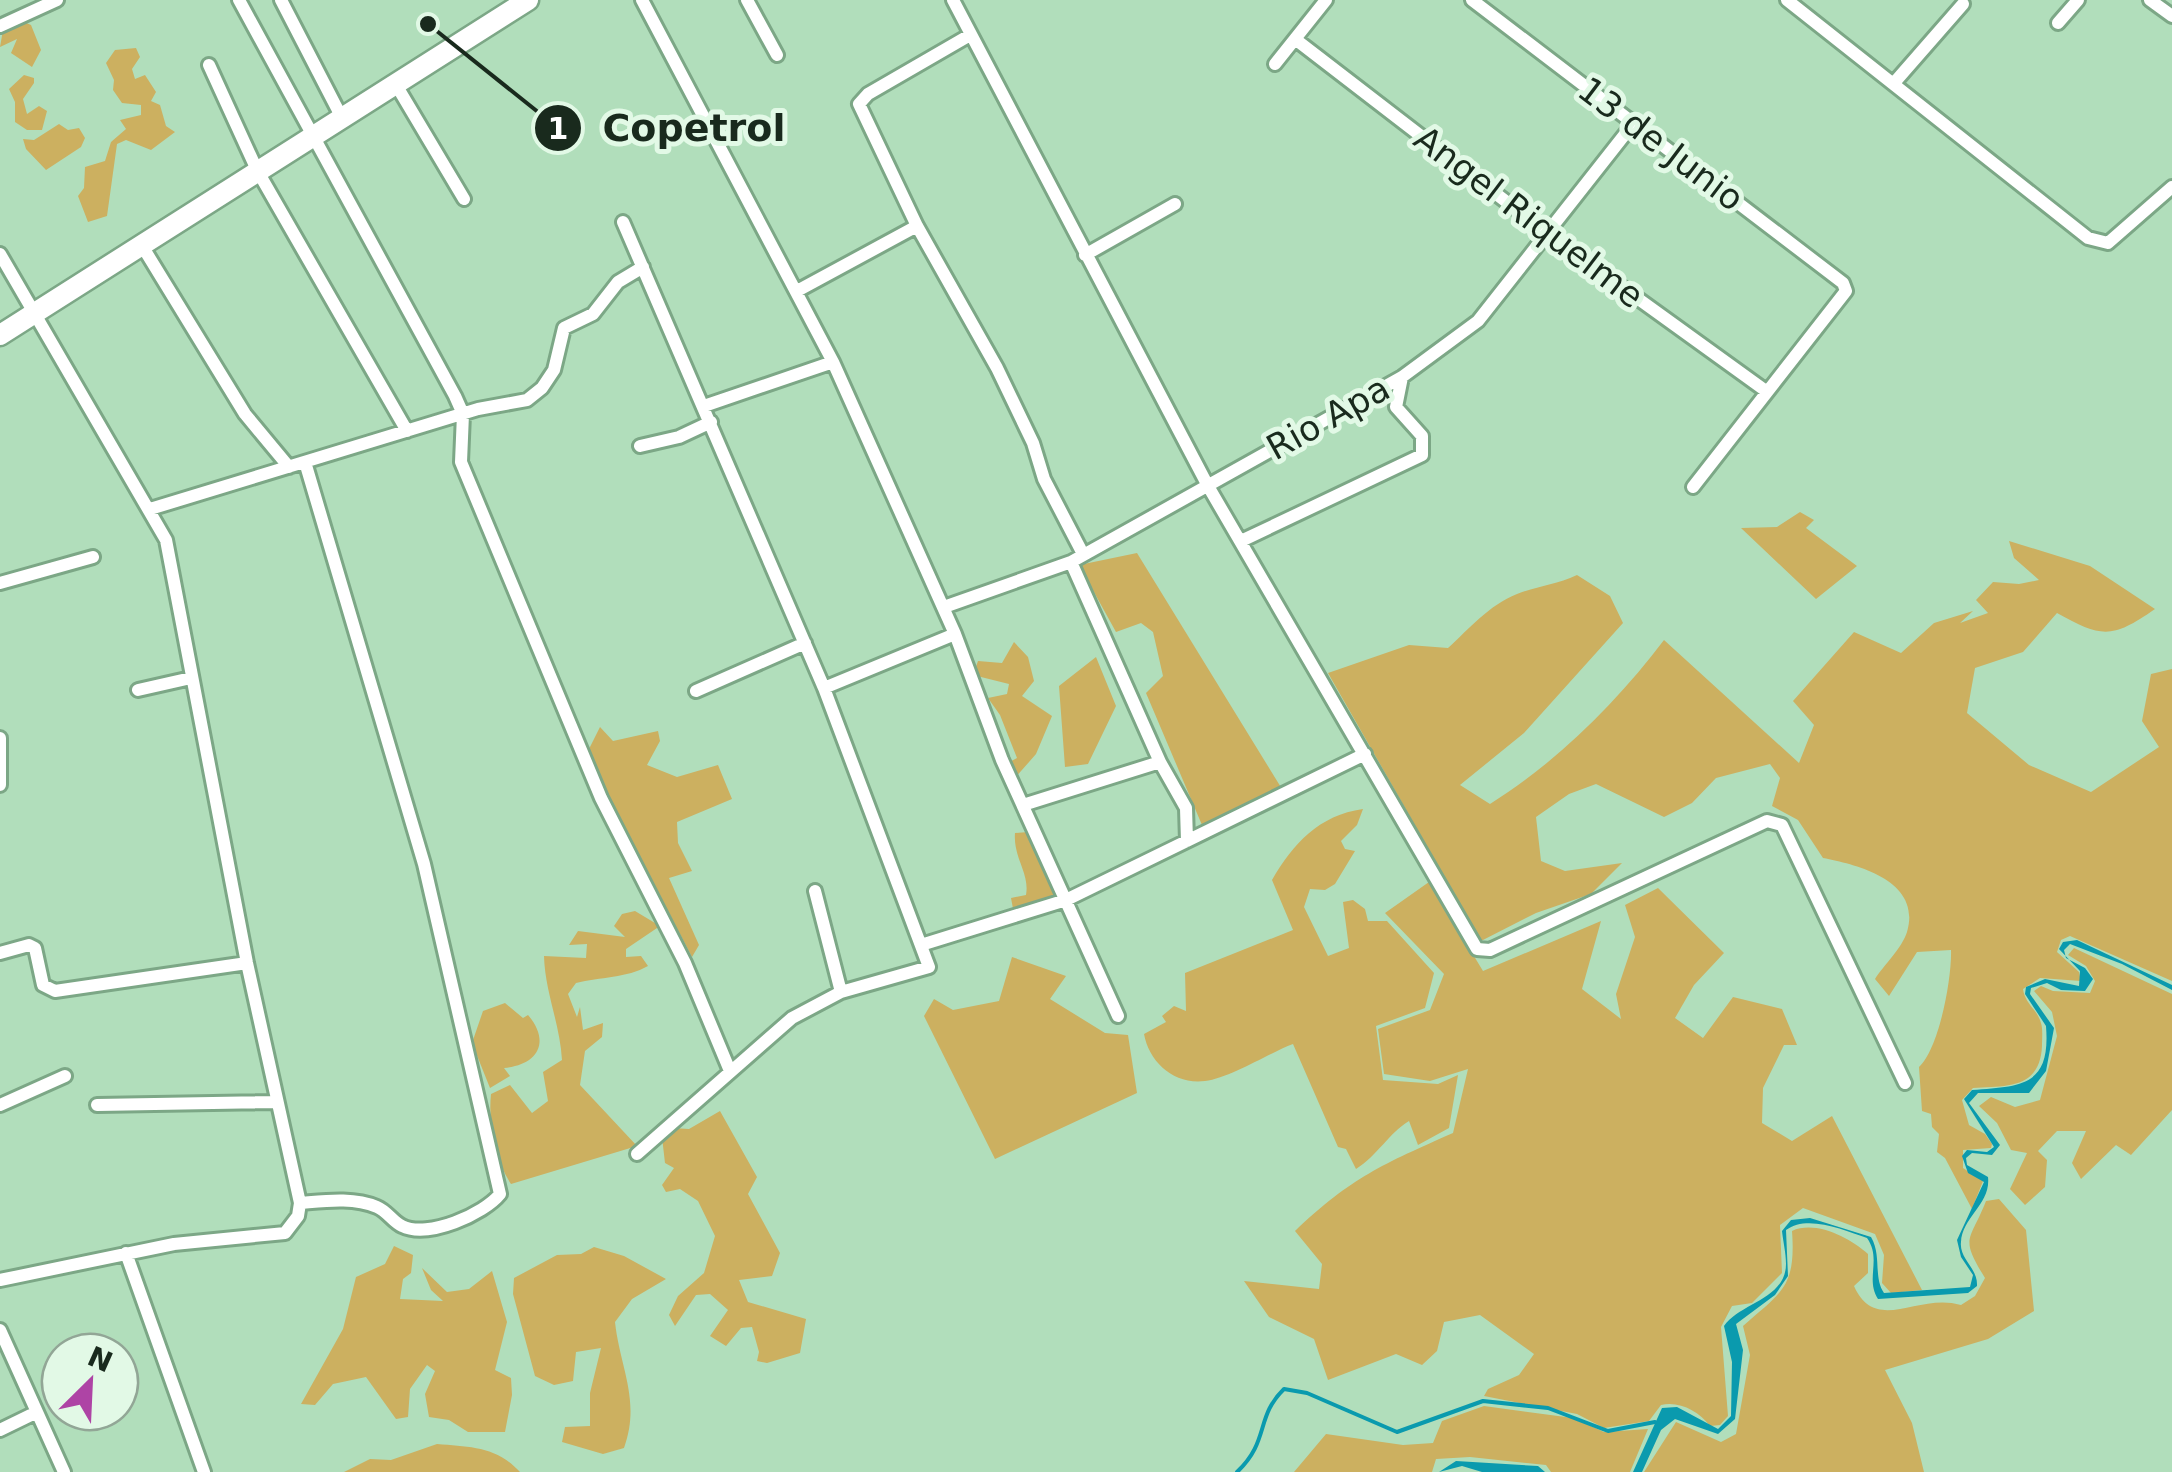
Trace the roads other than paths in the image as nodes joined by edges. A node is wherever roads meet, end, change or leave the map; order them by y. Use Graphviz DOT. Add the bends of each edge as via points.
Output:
graph roads {
  1 [pos="57,0"];
  2 [pos="239,0"];
  3 [pos="281,0"];
  4 [pos="528,0"];
  5 [pos="642,0"];
  6 [pos="747,0"];
  7 [pos="953,0"];
  8 [pos="1326,0"];
  9 [pos="1472,0"];
  10 [pos="1787,0"];
  11 [pos="2078,0"];
  12 [pos="2150,0"];
  13 [pos="1963,4"];
  14 [pos="2172,16"];
  15 [pos="2058,23"];
  16 [pos="0,26"];
  17 [pos="970,35"];
  18 [pos="1295,39"];
  19 [pos="777,55"];
  20 [pos="1275,64"];
  21 [pos="210,65"];
  22 [pos="1894,82"];
  23 [pos="395,83"];
  24 [pos="342,118"];
  25 [pos="1633,124"];
  26 [pos="310,136"];
  27 [pos="257,170"];
  28 [pos="2172,187"];
  29 [pos="464,200"];
  30 [pos="1176,204"];
  31 [pos="624,222"];
  32 [pos="917,226"];
  33 [pos="1547,234"];
  34 [pos="141,244"];
  35 [pos="0,254"];
  36 [pos="1085,255"];
  37 [pos="643,268"];
  38 [pos="797,291"];
  39 [pos="35,312"];
  40 [pos="0,335"];
  41 [pos="834,362"];
  42 [pos="1402,377"];
  43 [pos="1766,391"];
  44 [pos="704,406"];
  45 [pos="462,414"];
  46 [pos="711,422"];
  47 [pos="407,431"];
  48 [pos="640,446"];
  49 [pos="305,462"];
  50 [pos="289,467"];
  51 [pos="1208,486"];
  52 [pos="1693,487"];
  53 [pos="150,509"];
  54 [pos="1241,541"];
  55 [pos="93,556"];
  56 [pos="1077,558"];
  57 [pos="0,583"];
  58 [pos="944,607"];
  59 [pos="955,634"];
  60 [pos="805,642"];
  61 [pos="191,678"];
  62 [pos="824,688"];
  63 [pos="138,690"];
  64 [pos="696,691"];
  65 [pos="0,738"];
  66 [pos="1365,754"];
  67 [pos="1160,762"];
  68 [pos="0,786"];
  69 [pos="1023,804"];
  70 [pos="1187,841"];
  71 [pos="815,892"];
  72 [pos="1066,900"];
  73 [pos="921,945"];
  74 [pos="0,952"];
  75 [pos="247,963"];
  76 [pos="842,992"];
  77 [pos="1118,1016"];
  78 [pos="730,1071"];
  79 [pos="65,1076"];
  80 [pos="1905,1083"];
  81 [pos="276,1102"];
  82 [pos="97,1104"];
  83 [pos="0,1105"];
  84 [pos="637,1154"];
  85 [pos="300,1203"];
  86 [pos="126,1254"];
  87 [pos="0,1280"];
  88 [pos="0,1330"];
  89 [pos="37,1412"];
  90 [pos="0,1430"];
  91 [pos="64,1472"];
  92 [pos="204,1472"];
  1 -- 16 [label="street"];
  2 -- 26 [label="street"];
  3 -- 24 [label="street"];
  4 -- 23 [label="main road"];
  5 -- 38 [label="street"];
  6 -- 19 [label="street"];
  7 -- 17 [label="street"];
  8 -- 18 [label="street"];
  9 -- 25 [label="street, 13 de Junio"];
  10 -- 22 [label="street"];
  11 -- 15 [label="street"];
  12 -- 14 [label="street"];
  13 -- 22 [label="street"];
  17 -- 32 [label="street" via="859,104"];
  17 -- 36 [label="street"];
  18 -- 20 [label="street"];
  18 -- 33 [label="street, Angel Riquelme"];
  21 -- 27 [label="street"];
  22 -- 28 [label="street" via="2088,238 2108,243"];
  23 -- 24 [label="main road"];
  23 -- 29 [label="street"];
  24 -- 26 [label="main road"];
  25 -- 33 [label="street, Rio Apa"];
  25 -- 43 [label="street, 13 de Junio" via="1837,276 1846,290"];
  26 -- 27 [label="main road"];
  26 -- 45 [label="street"];
  27 -- 34 [label="main road"];
  27 -- 47 [label="street"];
  30 -- 36 [label="street"];
  31 -- 37 [label="street"];
  32 -- 38 [label="street"];
  32 -- 56 [label="street" via="997,368"];
  33 -- 42 [label="street, Rio Apa" via="1478,321"];
  33 -- 43 [label="street, Angel Riquelme"];
  34 -- 39 [label="main road"];
  34 -- 50 [label="street" via="245,414"];
  35 -- 39 [label="street"];
  36 -- 51 [label="street"];
  37 -- 44 [label="street"];
  37 -- 45 [label="street" via="618,282 593,314 564,328 554,370 534,394"];
  38 -- 41 [label="street"];
  39 -- 40 [label="main road"];
  39 -- 53 [label="street"];
  41 -- 44 [label="street"];
  41 -- 58 [label="street"];
  42 -- 51 [label="street, Rio Apa"];
  42 -- 54 [label="street" via="1396,407 1422,436 1422,456"];
  43 -- 52 [label="street"];
  44 -- 46 [label="street"];
  45 -- 47 [label="street"];
  45 -- 78 [label="street" via="460,462 600,798 685,964"];
  46 -- 48 [label="street" via="680,438"];
  46 -- 60 [label="street"];
  47 -- 49 [label="street"];
  49 -- 50 [label="street"];
  49 -- 85 [label="street" via="424,864 500,1194 481,1214 415,1229 378,1207"];
  50 -- 53 [label="street"];
  51 -- 54 [label="street"];
  51 -- 56 [label="street, Rio Apa"];
  53 -- 61 [label="street" via="166,540"];
  54 -- 66 [label="street"];
  55 -- 57 [label="street"];
  56 -- 58 [label="street, Rio Apa"];
  56 -- 67 [label="street"];
  58 -- 59 [label="street"];
  59 -- 62 [label="street"];
  59 -- 69 [label="street"];
  60 -- 62 [label="street"];
  60 -- 64 [label="street"];
  61 -- 63 [label="street"];
  61 -- 75 [label="street"];
  62 -- 73 [label="street"];
  65 -- 68 [label="street"];
  66 -- 70 [label="street"];
  66 -- 80 [label="street" via="1484,951 1767,821 1782,825"];
  67 -- 69 [label="street"];
  67 -- 70 [label="street" via="1186,808"];
  69 -- 72 [label="street"];
  70 -- 72 [label="street"];
  71 -- 76 [label="street"];
  72 -- 73 [label="street"];
  72 -- 77 [label="street"];
  73 -- 76 [label="street" via="928,968"];
  74 -- 75 [label="street" via="35,948 43,984 55,991"];
  75 -- 81 [label="street"];
  76 -- 78 [label="street" via="792,1018"];
  78 -- 84 [label="street"];
  79 -- 83 [label="street"];
  81 -- 82 [label="street"];
  81 -- 85 [label="street"];
  85 -- 86 [label="street" via="284,1234"];
  86 -- 87 [label="street"];
  86 -- 92 [label="street"];
  88 -- 89 [label="street"];
  89 -- 90 [label="street"];
  89 -- 91 [label="street"];
}
